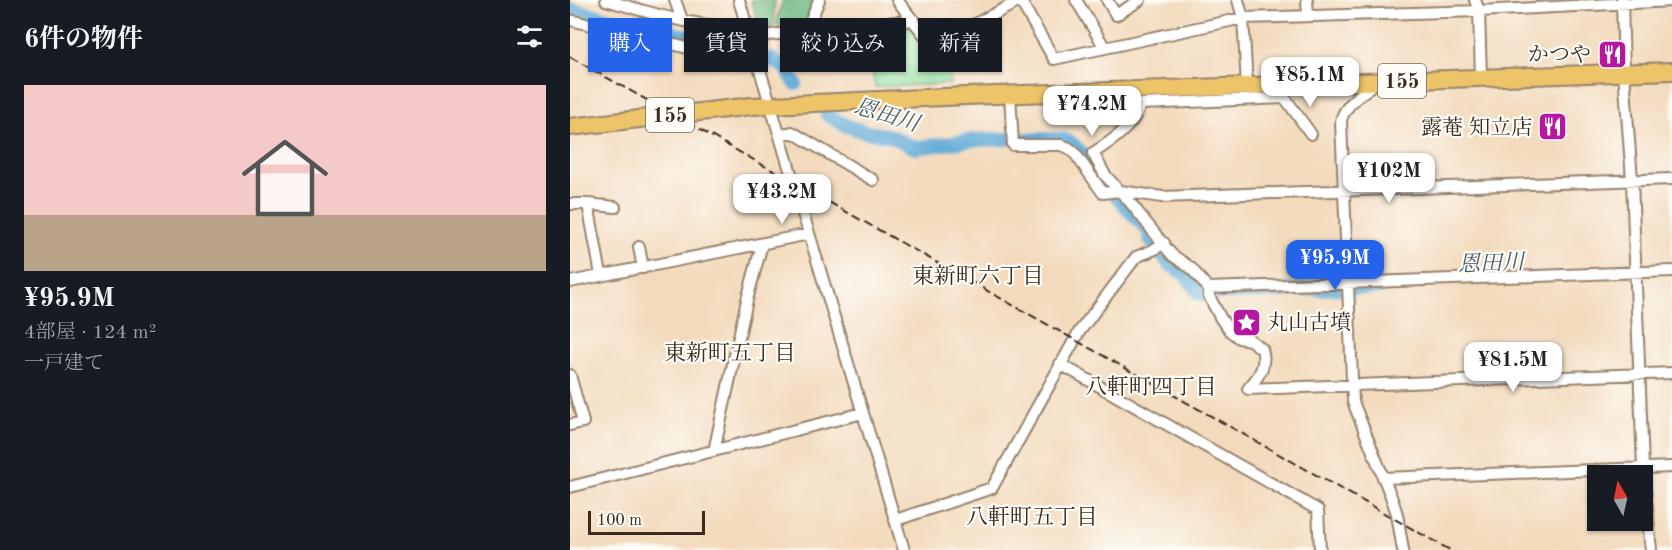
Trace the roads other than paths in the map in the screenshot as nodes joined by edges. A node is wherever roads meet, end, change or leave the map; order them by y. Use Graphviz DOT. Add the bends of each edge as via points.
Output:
graph roads {
  1 [pos="606,0"];
  2 [pos="675,0"];
  3 [pos="739,0"];
  4 [pos="819,0"];
  5 [pos="897,0"];
  6 [pos="1021,0"];
  7 [pos="1076,0"];
  8 [pos="1107,0"];
  9 [pos="1140,0"];
  10 [pos="1238,0"];
  11 [pos="1307,0"];
  12 [pos="1672,1"];
  13 [pos="1622,2"];
  14 [pos="1562,3"];
  15 [pos="1477,5"];
  16 [pos="1308,15"];
  17 [pos="744,18"];
  18 [pos="812,18"];
  19 [pos="1243,18"];
  20 [pos="570,20"];
  21 [pos="682,20"];
  22 [pos="914,20"];
  23 [pos="906,21"];
  24 [pos="684,47"];
  25 [pos="1105,48"];
  26 [pos="1672,71"];
  27 [pos="761,72"];
  28 [pos="1624,73"];
  29 [pos="1481,77"];
  30 [pos="1376,82"];
  31 [pos="1247,86"];
  32 [pos="1282,92"];
  33 [pos="1010,94"];
  34 [pos="770,105"];
  35 [pos="570,127"];
  36 [pos="1311,134"];
  37 [pos="780,135"];
  38 [pos="1672,178"];
  39 [pos="873,180"];
  40 [pos="1632,180"];
  41 [pos="1120,191"];
  42 [pos="1344,191"];
  43 [pos="570,204"];
  44 [pos="588,204"];
  45 [pos="615,207"];
  46 [pos="809,234"];
  47 [pos="1164,243"];
  48 [pos="762,244"];
  49 [pos="639,247"];
  50 [pos="643,268"];
  51 [pos="1672,271"];
  52 [pos="1636,273"];
  53 [pos="602,275"];
  54 [pos="570,282"];
  55 [pos="1348,284"];
  56 [pos="1209,291"];
  57 [pos="1060,364"];
  58 [pos="1672,373"];
  59 [pos="1640,374"];
  60 [pos="570,375"];
  61 [pos="1353,385"];
  62 [pos="863,413"];
  63 [pos="570,425"];
  64 [pos="714,451"];
  65 [pos="1643,465"];
  66 [pos="1672,467"];
  67 [pos="1653,468"];
  68 [pos="1587,470"];
  69 [pos="1383,478"];
  70 [pos="570,487"];
  71 [pos="896,520"];
  72 [pos="1649,531"];
  73 [pos="904,550"];
  74 [pos="1320,550"];
  75 [pos="1403,550"];
  76 [pos="1651,550"];
  1 -- 21 [label="street"];
  2 -- 21 [label="street"];
  3 -- 17 [label="street"];
  4 -- 18 [label="street"];
  5 -- 22 [label="street"];
  6 -- 22 [label="street" via="933,46"];
  6 -- 25 [label="street" via="1054,59"];
  7 -- 25 [label="street"];
  8 -- 9 [label="street" via="1116,15"];
  10 -- 19 [label="street"];
  11 -- 16 [label="street"];
  12 -- 13 [label="street"];
  13 -- 14 [label="street"];
  13 -- 28 [label="street"];
  14 -- 15 [label="street"];
  15 -- 16 [label="street"];
  15 -- 29 [label="street"];
  16 -- 19 [label="street"];
  19 -- 25 [label="street"];
  19 -- 31 [label="street"];
  20 -- 24 [label="street"];
  22 -- 23 [label="street"];
  26 -- 28 [label="highway, 155"];
  27 -- 34 [label="street"];
  28 -- 29 [label="highway, 155"];
  28 -- 40 [label="street"];
  29 -- 30 [label="highway, 155"];
  30 -- 32 [label="highway, 155"];
  30 -- 42 [label="street" via="1342,115"];
  31 -- 32 [label="highway, 155"];
  31 -- 33 [label="highway, 155"];
  32 -- 36 [label="street"];
  32 -- 41 [label="street" via="1141,104 1127,126 1093,153"];
  33 -- 34 [label="highway, 155"];
  33 -- 41 [label="street" via="1013,145 1069,148 1103,193"];
  34 -- 35 [label="highway, 155"];
  34 -- 37 [label="street"];
  37 -- 39 [label="street" via="792,132"];
  37 -- 46 [label="street"];
  38 -- 40 [label="street"];
  40 -- 42 [label="street"];
  40 -- 52 [label="street"];
  41 -- 42 [label="street" via="1162,197"];
  41 -- 47 [label="street"];
  42 -- 55 [label="street"];
  43 -- 44 [label="street"];
  44 -- 45 [label="street"];
  44 -- 53 [label="street"];
  46 -- 48 [label="street"];
  46 -- 62 [label="street"];
  47 -- 56 [label="street"];
  47 -- 57 [label="street" via="1136,257 1079,332"];
  48 -- 50 [label="street"];
  48 -- 64 [label="street"];
  49 -- 50 [label="street"];
  50 -- 53 [label="street"];
  51 -- 52 [label="street"];
  52 -- 55 [label="street"];
  52 -- 59 [label="street"];
  53 -- 54 [label="street"];
  55 -- 56 [label="street"];
  55 -- 61 [label="street"];
  56 -- 61 [label="street" via="1230,331 1263,349 1263,366 1248,389"];
  57 -- 71 [label="street" via="992,488"];
  57 -- 74 [label="street" via="1318,510"];
  58 -- 59 [label="street"];
  59 -- 61 [label="street"];
  59 -- 65 [label="street"];
  60 -- 63 [label="street" via="584,422"];
  61 -- 69 [label="street" via="1353,402"];
  62 -- 64 [label="street"];
  62 -- 71 [label="street"];
  64 -- 70 [label="street"];
  66 -- 67 [label="street"];
  68 -- 69 [label="street"];
  69 -- 75 [label="street" via="1397,514"];
  71 -- 73 [label="street"];
  72 -- 76 [label="street"];
}
